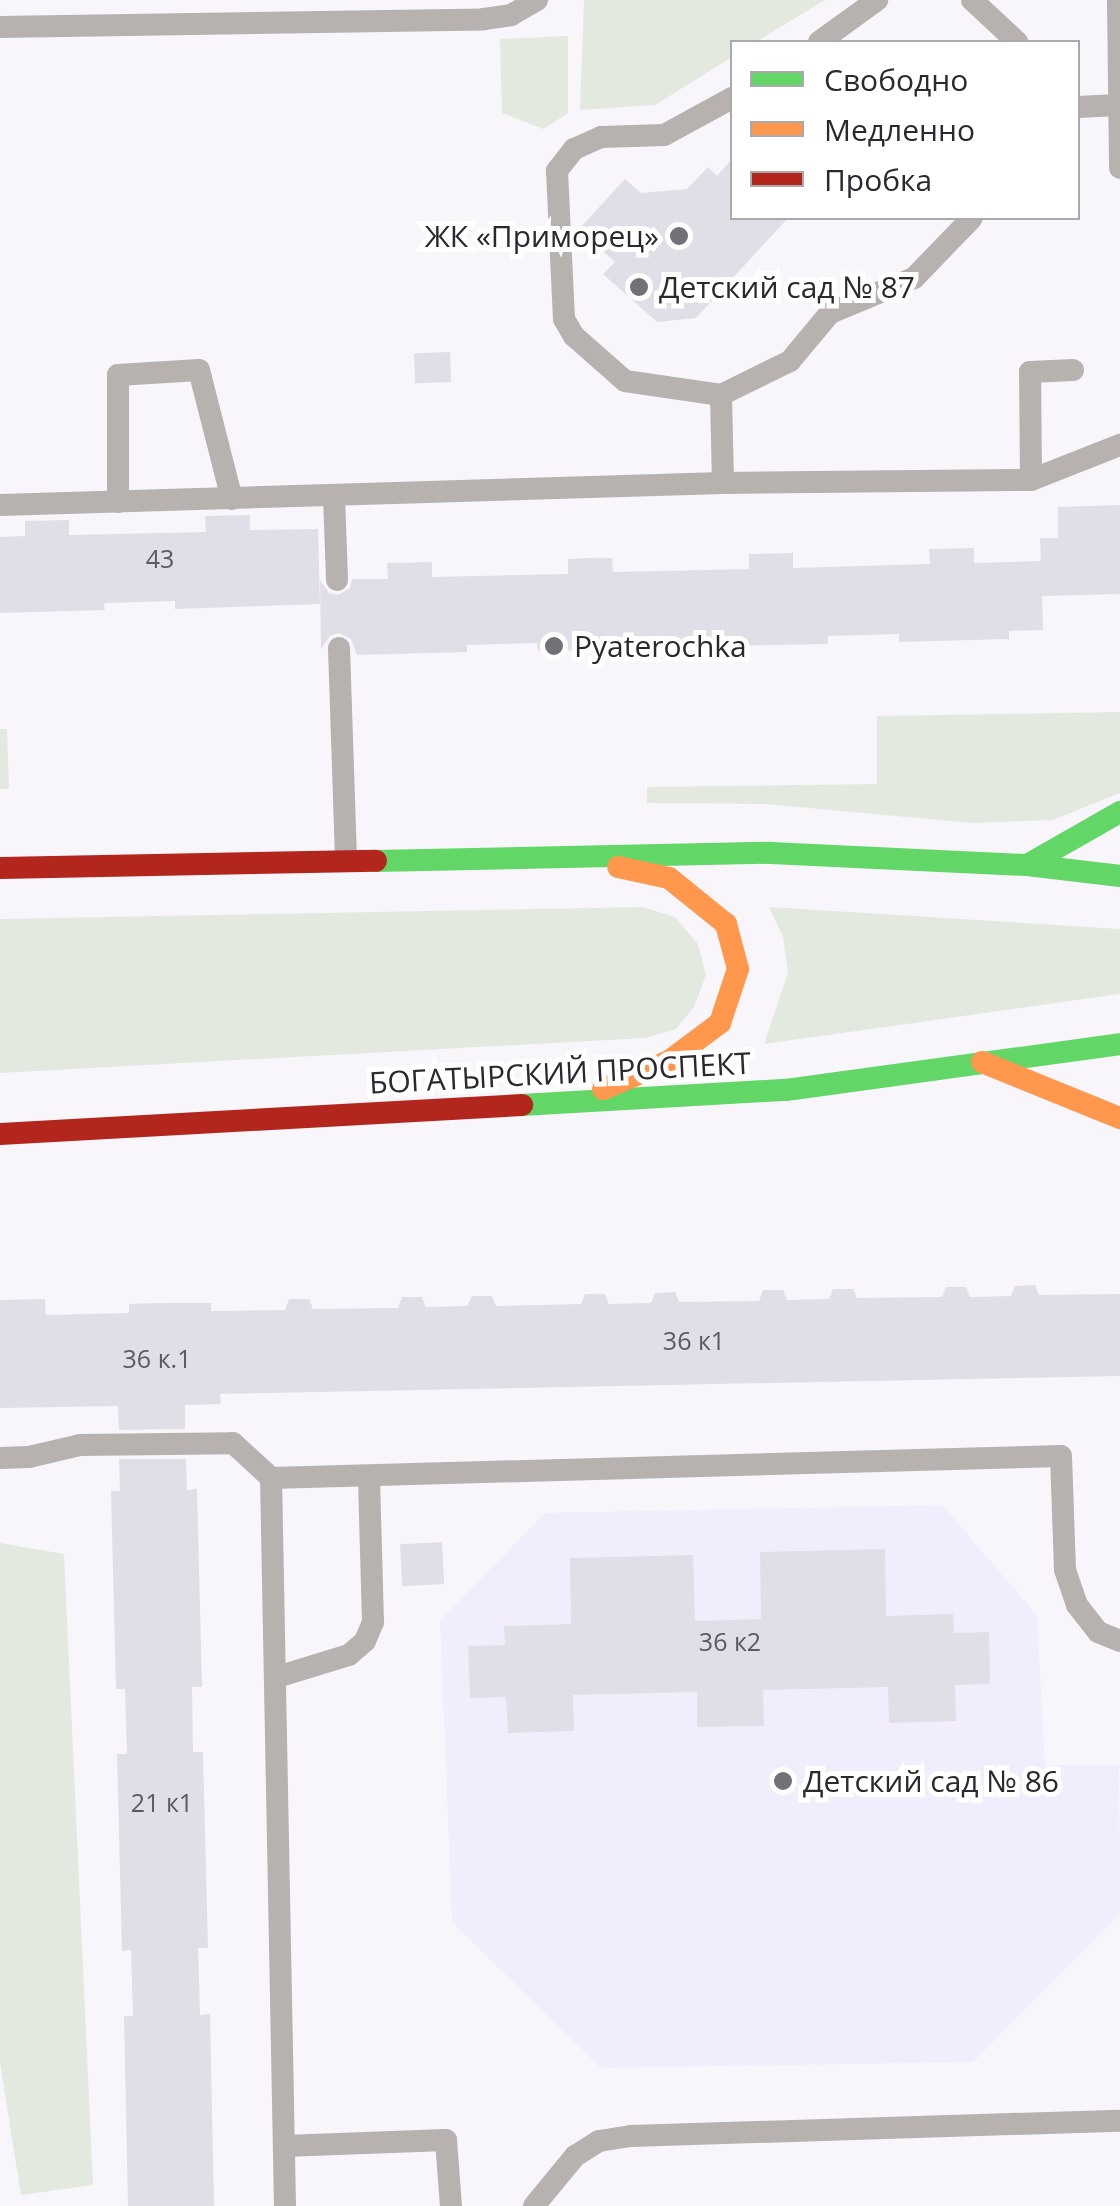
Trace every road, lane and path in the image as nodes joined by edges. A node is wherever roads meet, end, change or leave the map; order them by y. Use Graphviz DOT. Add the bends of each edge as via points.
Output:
graph roads {
  1 [pos="537,0"];
  2 [pos="877,0"];
  3 [pos="972,0"];
  4 [pos="1118,0"];
  5 [pos="0,27"];
  6 [pos="822,40"];
  7 [pos="1015,40"];
  8 [pos="730,99"];
  9 [pos="1118,105"];
  10 [pos="1080,107"];
  11 [pos="1120,168"];
  12 [pos="970,220"];
  13 [pos="1074,370"];
  14 [pos="721,395"];
  15 [pos="1120,445"];
  16 [pos="1031,480"];
  17 [pos="723,483"];
  18 [pos="334,497"];
  19 [pos="232,500"];
  20 [pos="118,502"];
  21 [pos="0,505"];
  22 [pos="337,580"];
  23 [pos="339,648"];
  24 [pos="1120,812"];
  25 [pos="558,854"];
  26 [pos="346,859"];
  27 [pos="1026,865"];
  28 [pos="0,868"];
  29 [pos="1120,876"];
  30 [pos="1120,1044"];
  31 [pos="979,1060"];
  32 [pos="572,1102"];
  33 [pos="1120,1118"];
  34 [pos="0,1134"];
  35 [pos="0,1458"];
  36 [pos="369,1476"];
  37 [pos="271,1478"];
  38 [pos="1120,1640"];
  39 [pos="277,1677"];
  40 [pos="1120,2122"];
  41 [pos="284,2146"];
  42 [pos="285,2206"];
  43 [pos="451,2206"];
  44 [pos="534,2206"];
  1 -- 5 [label="lane" via="484,19"];
  2 -- 6 [label="lane"];
  3 -- 7 [label="lane"];
  4 -- 9 [label="lane"];
  8 -- 14 [label="lane" via="664,135 601,138 574,148 557,171 560,298 574,336 625,381"];
  9 -- 10 [label="lane"];
  9 -- 11 [label="lane"];
  12 -- 14 [label="lane" via="914,278 830,312 790,361"];
  13 -- 16 [label="lane" via="1030,372"];
  14 -- 17 [label="lane"];
  15 -- 16 [label="lane"];
  16 -- 17 [label="lane"];
  17 -- 18 [label="lane"];
  18 -- 19 [label="lane"];
  18 -- 22 [label="lane"];
  19 -- 20 [label="lane"];
  19 -- 20 [label="lane" via="200,370 118,376"];
  20 -- 21 [label="lane"];
  23 -- 26 [label="lane"];
  24 -- 27 [label="main road"];
  25 -- 26 [label="main road"];
  25 -- 27 [label="main road" via="772,853"];
  25 -- 32 [label="main road" via="670,878 726,924 738,969 720,1024 668,1061"];
  26 -- 28 [label="main road"];
  27 -- 29 [label="main road"];
  30 -- 31 [label="main road, БОГАТЫРСКИЙ ПРОСПЕКТ"];
  31 -- 32 [label="main road, БОГАТЫРСКИЙ ПРОСПЕКТ" via="786,1090"];
  31 -- 33 [label="main road"];
  32 -- 34 [label="main road, БОГАТЫРСКИЙ ПРОСПЕКТ"];
  35 -- 37 [label="lane" via="80,1444 234,1443"];
  36 -- 37 [label="lane"];
  36 -- 38 [label="lane" via="1061,1456 1066,1570 1077,1604 1098,1632"];
  36 -- 39 [label="lane" via="372,1622 365,1642 350,1654"];
  37 -- 39 [label="lane"];
  39 -- 41 [label="lane"];
  40 -- 44 [label="lane" via="631,2136 599,2141 575,2156"];
  41 -- 42 [label="lane"];
  41 -- 43 [label="lane" via="446,2140"];
}
